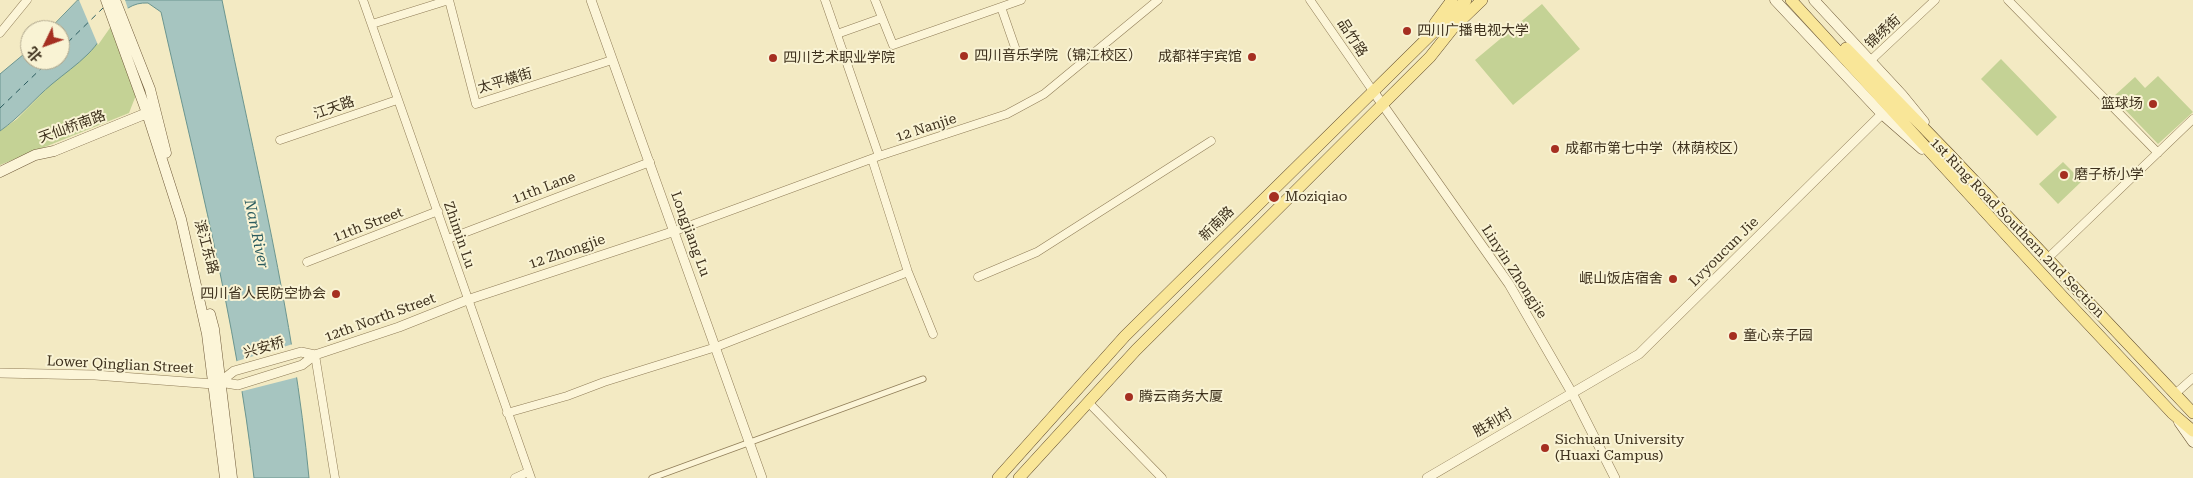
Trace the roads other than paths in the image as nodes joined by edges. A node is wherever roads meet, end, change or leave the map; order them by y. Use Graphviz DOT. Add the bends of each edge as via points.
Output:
graph roads {
  1 [pos="27,0"];
  2 [pos="106,0"];
  3 [pos="115,0"];
  4 [pos="363,0"];
  5 [pos="591,0"];
  6 [pos="825,0"];
  7 [pos="875,0"];
  8 [pos="1021,0"];
  9 [pos="1158,0"];
  10 [pos="1310,0"];
  11 [pos="1452,0"];
  12 [pos="1466,0"];
  13 [pos="1482,0"];
  14 [pos="1492,0"];
  15 [pos="1775,0"];
  16 [pos="1791,0"];
  17 [pos="1800,0"];
  18 [pos="1814,0"];
  19 [pos="1935,0"];
  20 [pos="2008,0"];
  21 [pos="1001,7"];
  22 [pos="882,18"];
  23 [pos="372,24"];
  24 [pos="0,33"];
  25 [pos="123,33"];
  26 [pos="837,34"];
  27 [pos="1418,45"];
  28 [pos="1018,56"];
  29 [pos="1430,57"];
  30 [pos="612,60"];
  31 [pos="1870,61"];
  32 [pos="1373,91"];
  33 [pos="397,100"];
  34 [pos="1382,104"];
  35 [pos="151,111"];
  36 [pos="1882,114"];
  37 [pos="2193,119"];
  38 [pos="280,140"];
  39 [pos="1211,141"];
  40 [pos="2158,153"];
  41 [pos="1949,154"];
  42 [pos="876,158"];
  43 [pos="650,162"];
  44 [pos="1942,168"];
  45 [pos="0,172"];
  46 [pos="438,211"];
  47 [pos="675,230"];
  48 [pos="448,239"];
  49 [pos="2047,259"];
  50 [pos="306,262"];
  51 [pos="908,272"];
  52 [pos="978,277"];
  53 [pos="467,300"];
  54 [pos="933,334"];
  55 [pos="716,347"];
  56 [pos="301,352"];
  57 [pos="315,355"];
  58 [pos="0,373"];
  59 [pos="2193,378"];
  60 [pos="923,379"];
  61 [pos="216,383"];
  62 [pos="1572,392"];
  63 [pos="2175,394"];
  64 [pos="1088,402"];
  65 [pos="2190,409"];
  66 [pos="508,413"];
  67 [pos="2172,413"];
  68 [pos="2193,431"];
  69 [pos="2193,442"];
  70 [pos="750,443"];
  71 [pos="530,475"];
  72 [pos="225,478"];
  73 [pos="232,478"];
  74 [pos="335,478"];
  75 [pos="515,478"];
  76 [pos="652,478"];
  77 [pos="762,478"];
  78 [pos="998,478"];
  79 [pos="1019,478"];
  80 [pos="1162,478"];
  81 [pos="1427,478"];
  82 [pos="1615,478"];
  1 -- 24 [label="street"];
  2 -- 25 [label="main road"];
  3 -- 25 [label="main road"];
  4 -- 23 [label="street, Zhimin Lu"];
  5 -- 30 [label="street, Longjiang Lu"];
  6 -- 26 [label="street"];
  7 -- 22 [label="street"];
  8 -- 21 [label="street"];
  9 -- 42 [label="street, 12 Nanjie" via="1044,94 1008,114"];
  10 -- 32 [label="street, 品竹路"];
  11 -- 27 [label="main road"];
  12 -- 27 [label="main road, 新南路"];
  13 -- 29 [label="main road" via="1453,28"];
  14 -- 29 [label="main road"];
  15 -- 36 [label="main road, 1st Ring Road Southern 2nd Section"];
  16 -- 44 [label="main road"];
  17 -- 41 [label="main road"];
  18 -- 31 [label="main road, 1st Ring Road Southern 2nd Section"];
  19 -- 31 [label="street, 锦绣街"];
  20 -- 40 [label="street"];
  21 -- 22 [label="street" via="893,45"];
  21 -- 28 [label="street"];
  22 -- 26 [label="street"];
  23 -- 30 [label="street, 太平横街" via="449,0 476,104"];
  23 -- 33 [label="street, Zhimin Lu"];
  25 -- 35 [label="main road, 滨江东路"];
  26 -- 42 [label="street"];
  27 -- 32 [label="main road, 新南路"];
  29 -- 34 [label="main road"];
  30 -- 43 [label="street, Longjiang Lu"];
  31 -- 41 [label="main road, 1st Ring Road Southern 2nd Section" via="1902,94"];
  32 -- 34 [label="street, Linyin Zhongjie"];
  32 -- 78 [label="main road, 新南路" via="1125,336"];
  33 -- 38 [label="street, 江天路"];
  33 -- 46 [label="street, Zhimin Lu"];
  34 -- 62 [label="street, Linyin Zhongjie" via="1509,284"];
  34 -- 64 [label="main road"];
  35 -- 45 [label="main road, 天仙桥南路" via="54,151 35,155"];
  35 -- 61 [label="main road, 滨江东路" via="188,248"];
  36 -- 44 [label="main road, 1st Ring Road Southern 2nd Section"];
  36 -- 62 [label="street, Lvyoucun Jie" via="1639,354"];
  37 -- 40 [label="street"];
  39 -- 52 [label="street" via="1037,252"];
  40 -- 49 [label="street"];
  41 -- 49 [label="main road, 1st Ring Road Southern 2nd Section"];
  42 -- 47 [label="street, 12 Nanjie"];
  42 -- 51 [label="street"];
  43 -- 47 [label="street, Longjiang Lu"];
  43 -- 48 [label="street, 11th Lane"];
  44 -- 67 [label="main road, 1st Ring Road Southern 2nd Section"];
  46 -- 48 [label="street, Zhimin Lu"];
  46 -- 50 [label="street, 11th Street"];
  47 -- 53 [label="street, 12 Zhongjie"];
  47 -- 55 [label="street, Longjiang Lu"];
  48 -- 53 [label="street, Zhimin Lu"];
  49 -- 63 [label="main road, 1st Ring Road Southern 2nd Section"];
  51 -- 54 [label="street"];
  51 -- 55 [label="street"];
  53 -- 57 [label="street, 12th North Street"];
  53 -- 66 [label="street, Zhimin Lu"];
  55 -- 66 [label="street"];
  55 -- 70 [label="street, Longjiang Lu"];
  56 -- 57 [label="street, 12th North Street"];
  56 -- 61 [label="street, 兴安桥" via="234,370"];
  57 -- 61 [label="street, Lower Qinglian Street" via="302,365 238,384"];
  57 -- 74 [label="street"];
  58 -- 61 [label="street, Lower Qinglian Street"];
  59 -- 63 [label="street"];
  60 -- 70 [label="street"];
  61 -- 72 [label="main road, 滨江东路"];
  61 -- 73 [label="main road, 滨江东路"];
  62 -- 81 [label="street, 胜利村"];
  62 -- 82 [label="street, Linyin Zhongjie"];
  63 -- 65 [label="main road, 1st Ring Road Southern 2nd Section"];
  64 -- 79 [label="main road"];
  64 -- 80 [label="street"];
  66 -- 71 [label="street, Zhimin Lu"];
  67 -- 68 [label="main road, 1st Ring Road Southern 2nd Section"];
  67 -- 69 [label="main road, 1st Ring Road Southern 2nd Section"];
  70 -- 76 [label="street"];
  70 -- 77 [label="street, Longjiang Lu"];
  71 -- 75 [label="street"];
}
